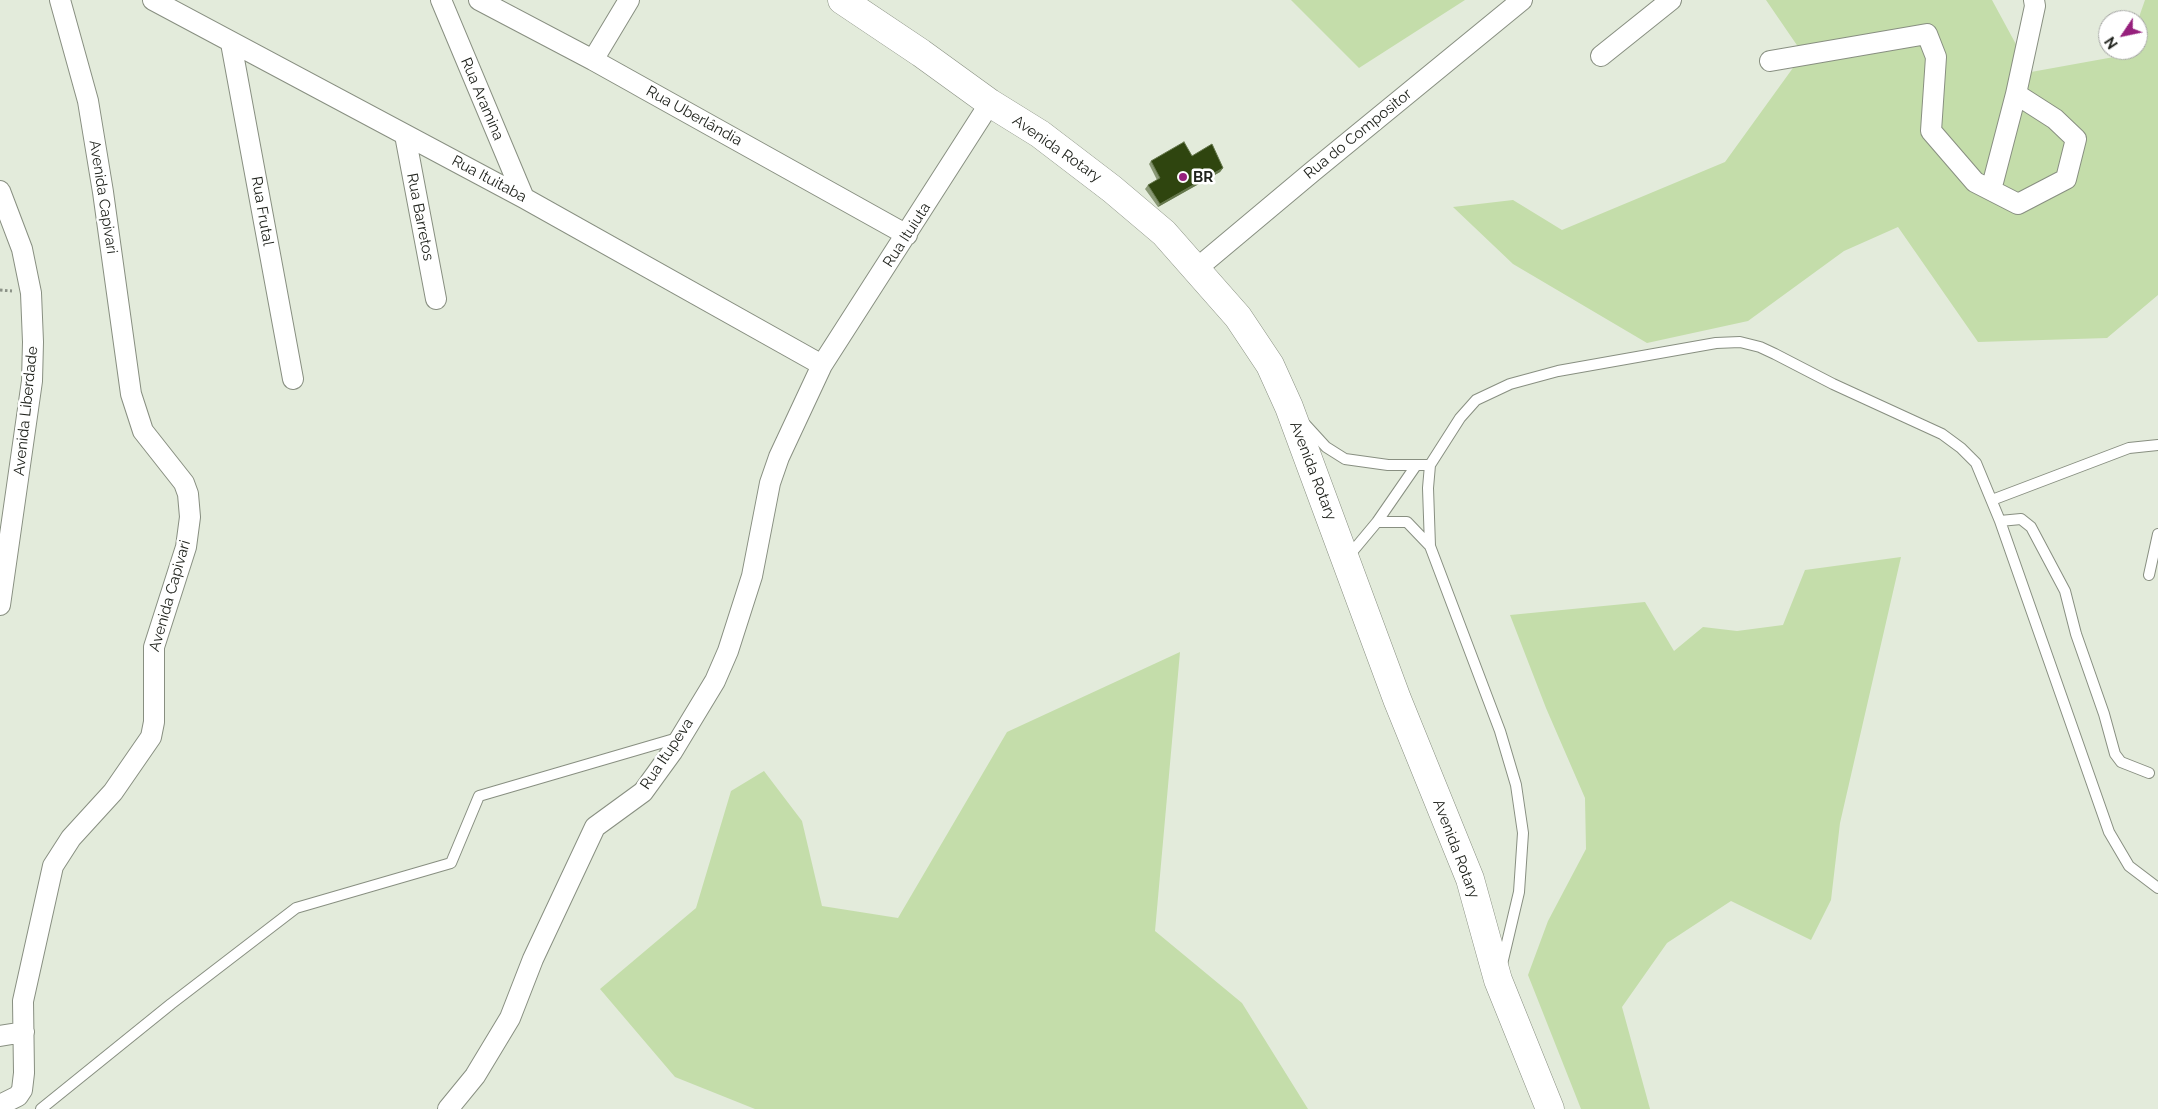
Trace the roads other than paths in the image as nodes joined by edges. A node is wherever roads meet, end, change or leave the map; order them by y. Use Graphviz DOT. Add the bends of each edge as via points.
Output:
graph roads {
  1 [pos="60,0"];
  2 [pos="153,0"];
  3 [pos="441,0"];
  4 [pos="479,0"];
  5 [pos="629,0"];
  6 [pos="842,0"];
  7 [pos="1522,0"];
  8 [pos="1671,0"];
  9 [pos="2034,0"];
  10 [pos="873,11"];
  11 [pos="231,43"];
  12 [pos="1601,56"];
  13 [pos="593,60"];
  14 [pos="1770,61"];
  15 [pos="2016,94"];
  16 [pos="990,104"];
  17 [pos="405,135"];
  18 [pos="1991,190"];
  19 [pos="0,191"];
  20 [pos="524,198"];
  21 [pos="907,235"];
  22 [pos="1195,270"];
  23 [pos="436,299"];
  24 [pos="822,364"];
  25 [pos="293,379"];
  26 [pos="1289,407"];
  27 [pos="2158,446"];
  28 [pos="1430,465"];
  29 [pos="1415,467"];
  30 [pos="1992,500"];
  31 [pos="2000,521"];
  32 [pos="1377,522"];
  33 [pos="2158,534"];
  34 [pos="1430,546"];
  35 [pos="1346,559"];
  36 [pos="2149,575"];
  37 [pos="0,604"];
  38 [pos="682,736"];
  39 [pos="2149,773"];
  40 [pos="2158,888"];
  41 [pos="1498,980"];
  42 [pos="24,1032"];
  43 [pos="0,1036"];
  44 [pos="0,1105"];
  45 [pos="41,1109"];
  46 [pos="448,1109"];
  47 [pos="1550,1109"];
  1 -- 42 [label="street, Avenida Capivari" via="88,101 131,394 143,431 184,483 190,517 186,547 154,647 151,737 113,792 71,838 53,866 23,1001"];
  2 -- 11 [label="street, Rua Ituitaba"];
  3 -- 20 [label="street, Rua Aramina"];
  4 -- 13 [label="street, Rua Uberlândia"];
  5 -- 13 [label="street"];
  6 -- 10 [label="main road, Avenida Rotary"];
  7 -- 22 [label="street, Rua do Compositor"];
  8 -- 12 [label="street"];
  9 -- 15 [label="street"];
  10 -- 16 [label="main road, Avenida Rotary" via="921,53"];
  11 -- 17 [label="street, Rua Ituitaba"];
  11 -- 25 [label="street, Rua Frutal"];
  13 -- 21 [label="street, Rua Uberlândia"];
  14 -- 18 [label="street" via="1927,34 1936,57 1931,131 1975,182"];
  15 -- 18 [label="street"];
  15 -- 18 [label="street" via="2056,119 2076,139 2066,179 2018,204"];
  16 -- 21 [label="street, Rua Ituiuta"];
  16 -- 22 [label="main road, Avenida Rotary" via="1040,134 1112,189 1164,233"];
  17 -- 20 [label="street, Rua Ituitaba"];
  17 -- 23 [label="street, Rua Barretos"];
  19 -- 37 [label="street, Avenida Liberdade" via="22,249 31,293 34,342 32,380"];
  20 -- 24 [label="street, Rua Ituitaba"];
  21 -- 24 [label="street, Rua Ituiuta"];
  22 -- 26 [label="main road, Avenida Rotary" via="1238,317 1270,365"];
  24 -- 38 [label="street, Rua Itupeva" via="770,483 752,576 728,651 715,681"];
  26 -- 29 [label="lane" via="1326,447 1345,459"];
  26 -- 35 [label="main road, Avenida Rotary"];
  27 -- 30 [label="lane" via="2129,448"];
  28 -- 29 [label="lane"];
  28 -- 30 [label="lane" via="1460,418 1476,400 1510,384 1558,371 1716,343 1740,342 1760,347 1942,434 1976,463"];
  28 -- 34 [label="lane"];
  29 -- 32 [label="lane"];
  30 -- 31 [label="lane"];
  31 -- 39 [label="lane" via="2021,519 2032,527 2065,591 2115,754 2121,762"];
  31 -- 40 [label="lane" via="2109,832 2129,866"];
  32 -- 34 [label="lane" via="1407,522"];
  32 -- 35 [label="lane"];
  33 -- 36 [label="lane"];
  34 -- 41 [label="lane" via="1500,731 1516,785 1523,833 1519,892"];
  35 -- 41 [label="main road, Avenida Rotary" via="1397,699 1470,879"];
  38 -- 45 [label="lane" via="479,796 451,863 296,908"];
  38 -- 46 [label="street, Rua Itupeva" via="643,792 595,828 533,959 510,1018 475,1076"];
  41 -- 47 [label="main road, Avenida Rotary"];
  42 -- 43 [label="street"];
  42 -- 44 [label="street, Avenida Capivari" via="22,1090 18,1096"];
}
